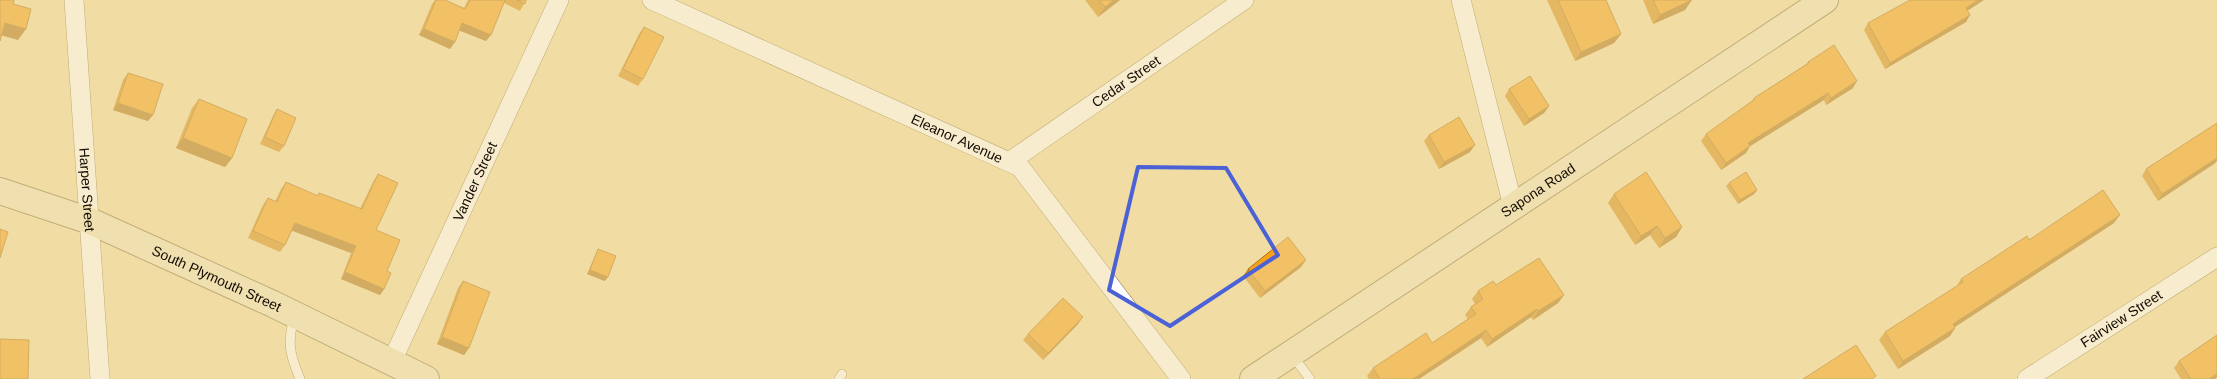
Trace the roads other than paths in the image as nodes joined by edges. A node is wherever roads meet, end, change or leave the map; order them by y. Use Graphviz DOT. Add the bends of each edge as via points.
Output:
graph roads {
  1 [pos="74,0"];
  2 [pos="560,0"];
  3 [pos="652,0"];
  4 [pos="1244,0"];
  5 [pos="1461,0"];
  6 [pos="1825,0"];
  7 [pos="1009,162"];
  8 [pos="0,192"];
  9 [pos="1513,206"];
  10 [pos="90,221"];
  11 [pos="2217,257"];
  12 [pos="295,315"];
  13 [pos="1291,353"];
  14 [pos="391,362"];
  15 [pos="100,379"];
  16 [pos="300,379"];
  17 [pos="426,379"];
  18 [pos="1181,379"];
  19 [pos="1253,379"];
  20 [pos="1309,379"];
  21 [pos="2027,379"];
  1 -- 10 [label="street, Harper Street"];
  2 -- 14 [label="street, Vander Street"];
  3 -- 7 [label="street, Eleanor Avenue"];
  4 -- 7 [label="street, Cedar Street"];
  5 -- 9 [label="street"];
  6 -- 9 [label="street, Sapona Road"];
  7 -- 18 [label="street, Eleanor Avenue" via="1020,167"];
  8 -- 10 [label="street, South Plymouth Street"];
  9 -- 13 [label="street, Sapona Road"];
  10 -- 12 [label="street, South Plymouth Street"];
  10 -- 15 [label="street, Harper Street"];
  11 -- 21 [label="street, Fairview Street"];
  12 -- 14 [label="street, South Plymouth Street"];
  12 -- 16 [label="lane" via="289,337 291,358"];
  13 -- 19 [label="street, Sapona Road"];
  13 -- 20 [label="lane"];
  14 -- 17 [label="street, South Plymouth Street"];
}
